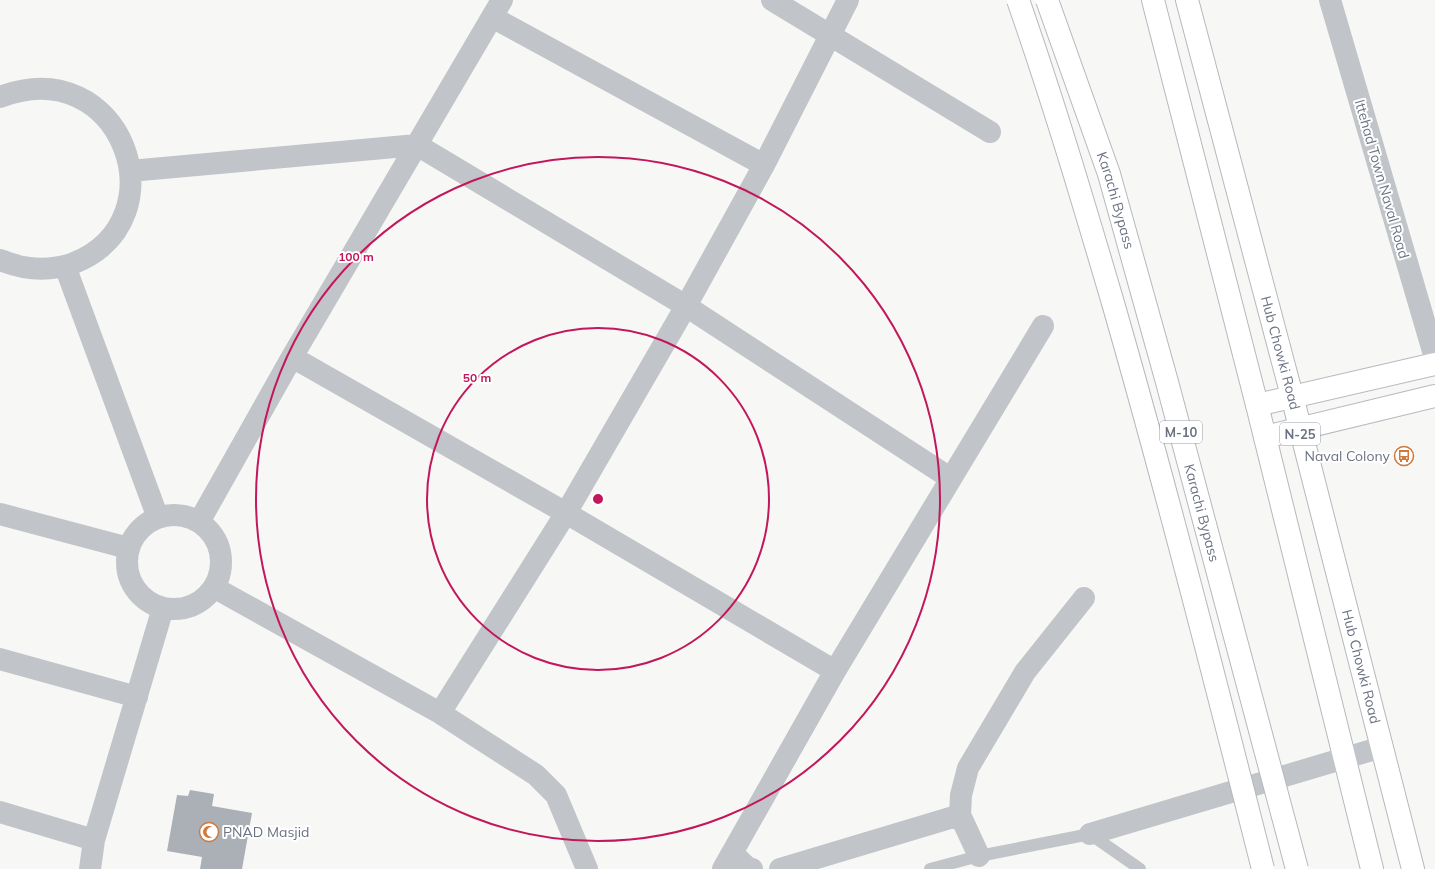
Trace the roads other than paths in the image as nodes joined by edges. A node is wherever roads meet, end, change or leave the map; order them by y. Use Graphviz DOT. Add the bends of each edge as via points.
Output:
graph roads {
  1 [pos="772,0"];
  2 [pos="848,0"];
  3 [pos="1018,0"];
  4 [pos="1047,0"];
  5 [pos="1153,0"];
  6 [pos="1187,0"];
  7 [pos="1330,0"];
  8 [pos="497,9"];
  9 [pos="830,36"];
  10 [pos="0,97"];
  11 [pos="990,132"];
  12 [pos="416,145"];
  13 [pos="764,165"];
  14 [pos="130,171"];
  15 [pos="0,260"];
  16 [pos="65,266"];
  17 [pos="686,306"];
  18 [pos="1043,326"];
  19 [pos="292,357"];
  20 [pos="1435,358"];
  21 [pos="1435,364"];
  22 [pos="1292,396"];
  23 [pos="1435,396"];
  24 [pos="1256,405"];
  25 [pos="1299,430"];
  26 [pos="1265,437"];
  27 [pos="950,478"];
  28 [pos="566,513"];
  29 [pos="0,514"];
  30 [pos="158,518"];
  31 [pos="199,522"];
  32 [pos="128,548"];
  33 [pos="215,588"];
  34 [pos="1084,598"];
  35 [pos="163,608"];
  36 [pos="0,658"];
  37 [pos="835,671"];
  38 [pos="137,697"];
  39 [pos="440,714"];
  40 [pos="1382,747"];
  41 [pos="1344,758"];
  42 [pos="0,812"];
  43 [pos="960,815"];
  44 [pos="1090,834"];
  45 [pos="94,840"];
  46 [pos="979,856"];
  47 [pos="727,861"];
  48 [pos="90,869"];
  49 [pos="587,869"];
  50 [pos="752,869"];
  51 [pos="780,869"];
  52 [pos="930,869"];
  53 [pos="1140,869"];
  54 [pos="1263,869"];
  55 [pos="1297,869"];
  56 [pos="1372,869"];
  57 [pos="1413,869"];
  1 -- 9 [label="street"];
  2 -- 9 [label="street"];
  3 -- 54 [label="main road, M-10, bridge" via="1076,178 1135,381"];
  4 -- 55 [label="main road, Karachi Bypass / M-10, bridge" via="1109,174"];
  5 -- 24 [label="main road"];
  6 -- 22 [label="main road, Hub Chowki Road / N-25"];
  7 -- 20 [label="street, Ittehad Town Naval Road"];
  8 -- 12 [label="street"];
  8 -- 13 [label="street"];
  9 -- 11 [label="street"];
  9 -- 13 [label="street"];
  10 -- 14 [label="street" via="31,88 49,88 83,99 98,109 120,137 127,153"];
  12 -- 14 [label="street"];
  12 -- 17 [label="street"];
  12 -- 19 [label="street"];
  13 -- 17 [label="street"];
  14 -- 16 [label="street" via="127,206 110,237 82,259"];
  15 -- 16 [label="street" via="30,269"];
  16 -- 30 [label="street"];
  17 -- 27 [label="street"];
  17 -- 28 [label="street"];
  18 -- 27 [label="street"];
  19 -- 28 [label="street"];
  19 -- 31 [label="street"];
  21 -- 22 [label="main road"];
  22 -- 24 [label="main road"];
  22 -- 25 [label="main road, Hub Chowki Road / N-25"];
  23 -- 25 [label="main road"];
  24 -- 26 [label="main road"];
  25 -- 26 [label="main road"];
  25 -- 40 [label="main road, Hub Chowki Road / N-25"];
  26 -- 41 [label="main road"];
  27 -- 37 [label="street"];
  28 -- 37 [label="street"];
  28 -- 39 [label="street"];
  29 -- 32 [label="street"];
  30 -- 31 [label="street" via="171,515 185,516"];
  30 -- 32 [label="street" via="136,533"];
  31 -- 33 [label="street" via="216,540 220,553 221,566"];
  32 -- 35 [label="street" via="128,571 132,584 140,595"];
  33 -- 35 [label="street" via="202,600 190,606 177,609"];
  33 -- 39 [label="street"];
  34 -- 43 [label="street" via="1025,672 968,768 961,795"];
  35 -- 38 [label="street"];
  36 -- 38 [label="street"];
  37 -- 47 [label="street"];
  38 -- 45 [label="street"];
  39 -- 49 [label="street" via="536,775 556,795"];
  40 -- 41 [label="street"];
  40 -- 57 [label="main road, Hub Chowki Road / N-25"];
  41 -- 44 [label="street"];
  41 -- 56 [label="main road"];
  42 -- 45 [label="street"];
  43 -- 46 [label="street"];
  43 -- 51 [label="street"];
  44 -- 46 [label="lane"];
  44 -- 53 [label="lane"];
  45 -- 48 [label="street"];
  46 -- 52 [label="lane"];
  47 -- 50 [label="street"];
}
